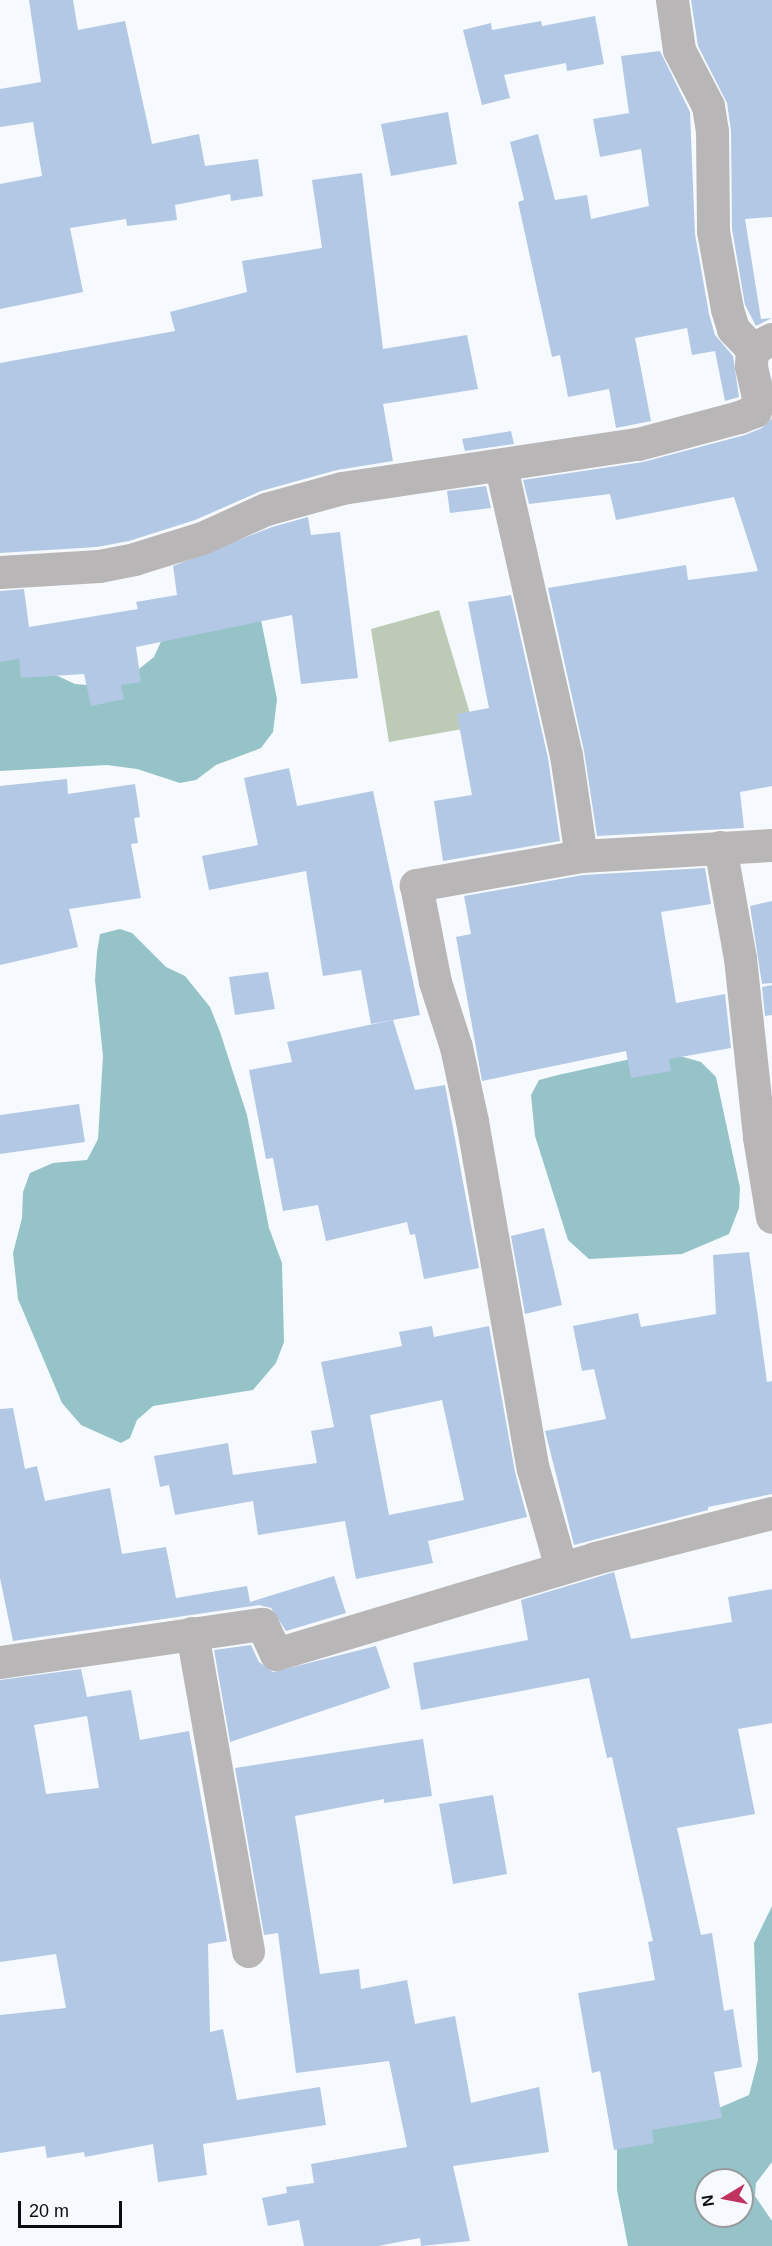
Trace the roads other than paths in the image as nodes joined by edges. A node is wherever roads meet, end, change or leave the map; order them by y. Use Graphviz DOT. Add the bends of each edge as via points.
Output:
graph roads {
  1 [pos="672,0"];
  2 [pos="762,344"];
  3 [pos="501,467"];
  4 [pos="0,572"];
  5 [pos="772,845"];
  6 [pos="720,847"];
  7 [pos="581,856"];
  8 [pos="768,1164"];
  9 [pos="772,1217"];
  10 [pos="772,1513"];
  11 [pos="561,1568"];
  12 [pos="192,1633"];
  13 [pos="0,1662"];
  14 [pos="248,1951"];
  1 -- 2 [label="street" via="679,50 700,87 710,115 713,231 727,309 733,329"];
  2 -- 3 [label="street" via="751,366 758,397 755,411 653,440"];
  3 -- 4 [label="street" via="342,488 266,509 202,538 134,559 99,566"];
  3 -- 7 [label="street" via="566,755"];
  5 -- 6 [label="street"];
  6 -- 7 [label="street"];
  6 -- 8 [label="street" via="740,958"];
  7 -- 11 [label="street" via="416,885 435,982 456,1047 470,1110 533,1469"];
  8 -- 9 [label="street"];
  10 -- 11 [label="street"];
  11 -- 12 [label="street" via="276,1654 262,1624"];
  12 -- 13 [label="street"];
  12 -- 14 [label="street"];
}
